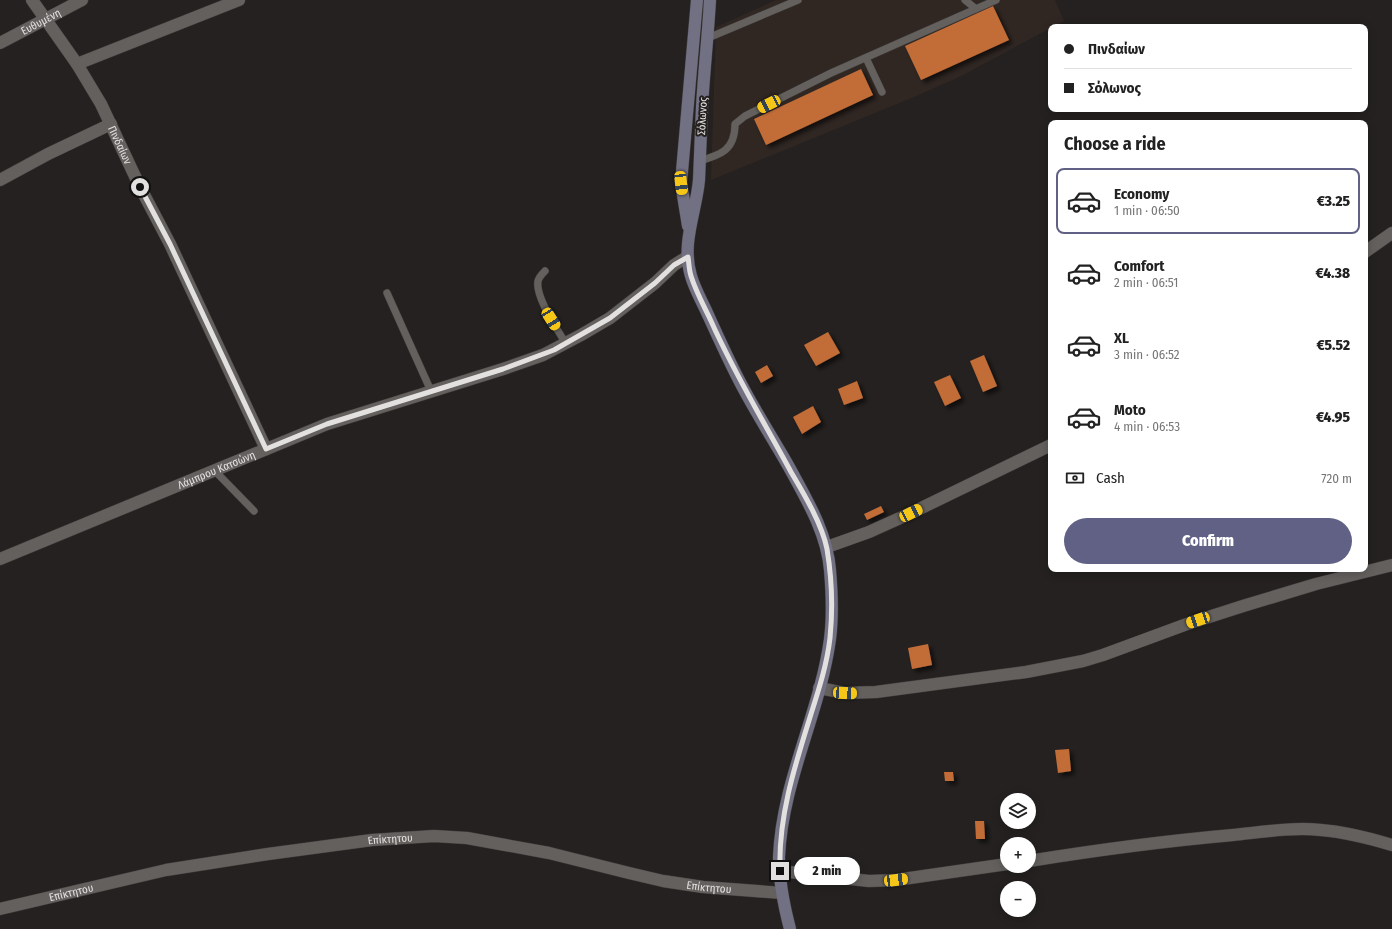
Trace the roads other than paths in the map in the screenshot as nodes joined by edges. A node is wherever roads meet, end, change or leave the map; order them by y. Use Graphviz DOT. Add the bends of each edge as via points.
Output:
graph roads {
  1 [pos="32,0"];
  2 [pos="82,0"];
  3 [pos="239,0"];
  4 [pos="697,0"];
  5 [pos="710,0"];
  6 [pos="798,0"];
  7 [pos="965,0"];
  8 [pos="996,0"];
  9 [pos="976,10"];
  10 [pos="46,19"];
  11 [pos="708,38"];
  12 [pos="0,43"];
  13 [pos="866,58"];
  14 [pos="77,64"];
  15 [pos="882,92"];
  16 [pos="111,124"];
  17 [pos="699,161"];
  18 [pos="0,180"];
  19 [pos="688,231"];
  20 [pos="1392,233"];
  21 [pos="1368,250"];
  22 [pos="688,257"];
  23 [pos="545,271"];
  24 [pos="387,293"];
  25 [pos="566,344"];
  26 [pos="431,391"];
  27 [pos="1048,446"];
  28 [pos="266,449"];
  29 [pos="214,470"];
  30 [pos="254,511"];
  31 [pos="826,547"];
  32 [pos="0,559"];
  33 [pos="1392,565"];
  34 [pos="1368,571"];
  35 [pos="1364,572"];
  36 [pos="819,688"];
  37 [pos="1392,845"];
  38 [pos="1036,860"];
  39 [pos="1000,865"];
  40 [pos="780,871"];
  41 [pos="782,893"];
  42 [pos="0,909"];
  43 [pos="790,929"];
  1 -- 10 [label="street, Πινδαίων"];
  2 -- 10 [label="street, Ευθυμένη"];
  3 -- 14 [label="street"];
  4 -- 19 [label="street, Σόλωνος" via="681,183"];
  5 -- 11 [label="street, Σόλωνος"];
  6 -- 11 [label="lane"];
  7 -- 9 [label="lane"];
  8 -- 9 [label="lane"];
  9 -- 13 [label="lane"];
  10 -- 12 [label="street, Ευθυμένη"];
  10 -- 14 [label="street, Πινδαίων"];
  11 -- 17 [label="street, Σόλωνος"];
  13 -- 15 [label="lane"];
  13 -- 17 [label="lane" via="745,116 735,124 735,133 726,150 718,156"];
  14 -- 16 [label="street, Πινδαίων"];
  16 -- 18 [label="street"];
  16 -- 28 [label="street, Πινδαίων"];
  17 -- 19 [label="street, Σόλωνος" via="696,201"];
  19 -- 22 [label="street, Σόλωνος"];
  20 -- 21 [label="street"];
  22 -- 25 [label="street, Λάμπρου Κατσώνη" via="674,265 616,314"];
  22 -- 31 [label="street, Σόλωνος" via="690,275 721,345 814,513"];
  23 -- 25 [label="lane" via="538,278 538,289 551,319"];
  24 -- 26 [label="lane"];
  25 -- 26 [label="street, Λάμπρου Κατσώνη" via="543,355"];
  26 -- 28 [label="street, Λάμπρου Κατσώνη" via="327,424"];
  27 -- 31 [label="street" via="911,513 869,532"];
  28 -- 29 [label="street, Λάμπρου Κατσώνη"];
  29 -- 30 [label="lane"];
  29 -- 32 [label="street, Λάμπρου Κατσώνη"];
  31 -- 36 [label="street, Σόλωνος" via="832,596 830,639"];
  33 -- 34 [label="street"];
  35 -- 36 [label="street" via="1243,606 1070,664 876,692 845,693"];
  36 -- 40 [label="street, Σόλωνος" via="788,796 781,833"];
  37 -- 38 [label="street" via="1338,832 1291,829 1142,845"];
  39 -- 40 [label="street" via="896,880 869,881"];
  40 -- 41 [label="street, Σόλωνος"];
  41 -- 42 [label="street, Επίκτητου" via="663,881 549,853 467,838 434,836 365,841 166,870"];
  41 -- 43 [label="street, Σόλωνος"];
}
